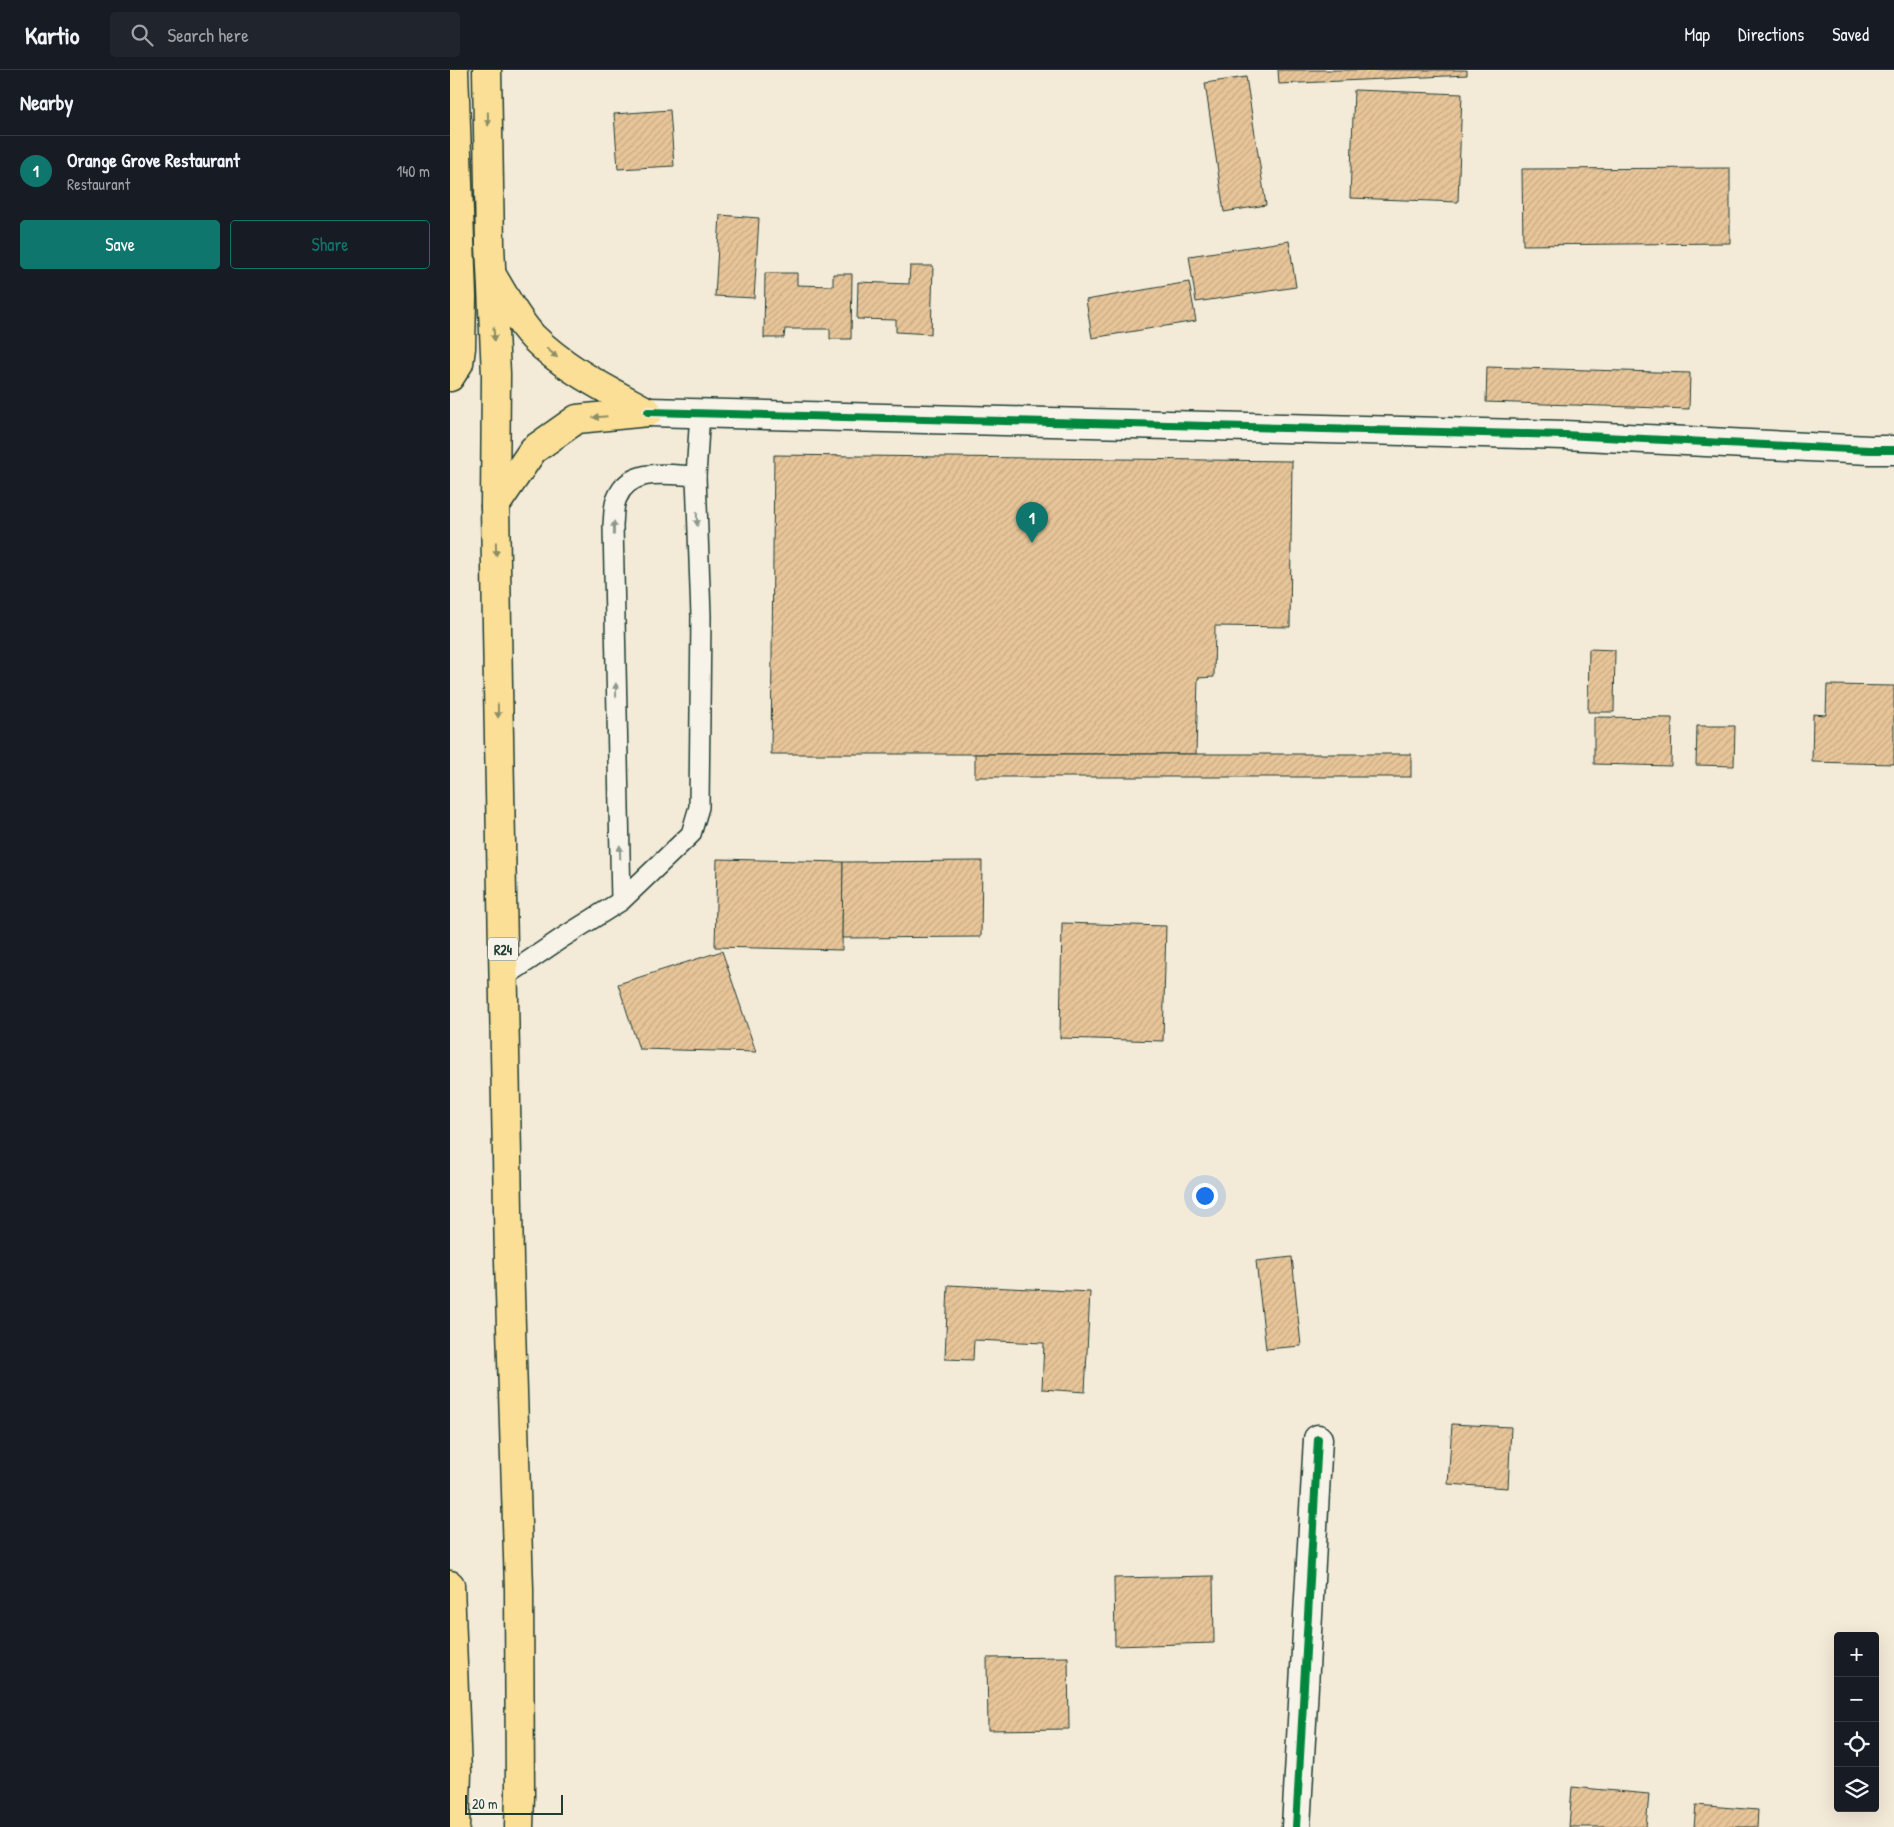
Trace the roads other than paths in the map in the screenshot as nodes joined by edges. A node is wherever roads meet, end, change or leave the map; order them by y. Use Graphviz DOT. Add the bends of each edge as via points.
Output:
graph roads {
  1 [pos="454,70"];
  2 [pos="487,70"];
  3 [pos="491,273"];
  4 [pos="450,377"];
  5 [pos="648,412"];
  6 [pos="700,412"];
  7 [pos="1894,450"];
  8 [pos="696,476"];
  9 [pos="495,506"];
  10 [pos="621,901"];
  11 [pos="503,978"];
  12 [pos="1318,1439"];
  13 [pos="450,1584"];
  14 [pos="456,1827"];
  15 [pos="519,1827"];
  16 [pos="1296,1827"];
  1 -- 4 [label="main road" via="462,348 459,363"];
  2 -- 3 [label="main road, R24, one-way"];
  3 -- 5 [label="main road, one-way" via="532,336 580,375"];
  3 -- 9 [label="main road, R24, one-way" via="496,374"];
  5 -- 6 [label="street"];
  5 -- 9 [label="main road, one-way" via="577,419 533,450"];
  6 -- 7 [label="street" via="1564,435"];
  6 -- 8 [label="lane"];
  8 -- 10 [label="lane, one-way" via="701,616 699,807 691,834"];
  10 -- 8 [label="lane, one-way" via="614,544 616,500 623,486 635,477"];
  9 -- 11 [label="main road, R24, one-way"];
  10 -- 11 [label="lane"];
  11 -- 15 [label="main road, R24" via="519,1589"];
  12 -- 16 [label="street"];
  13 -- 14 [label="main road"];
}
